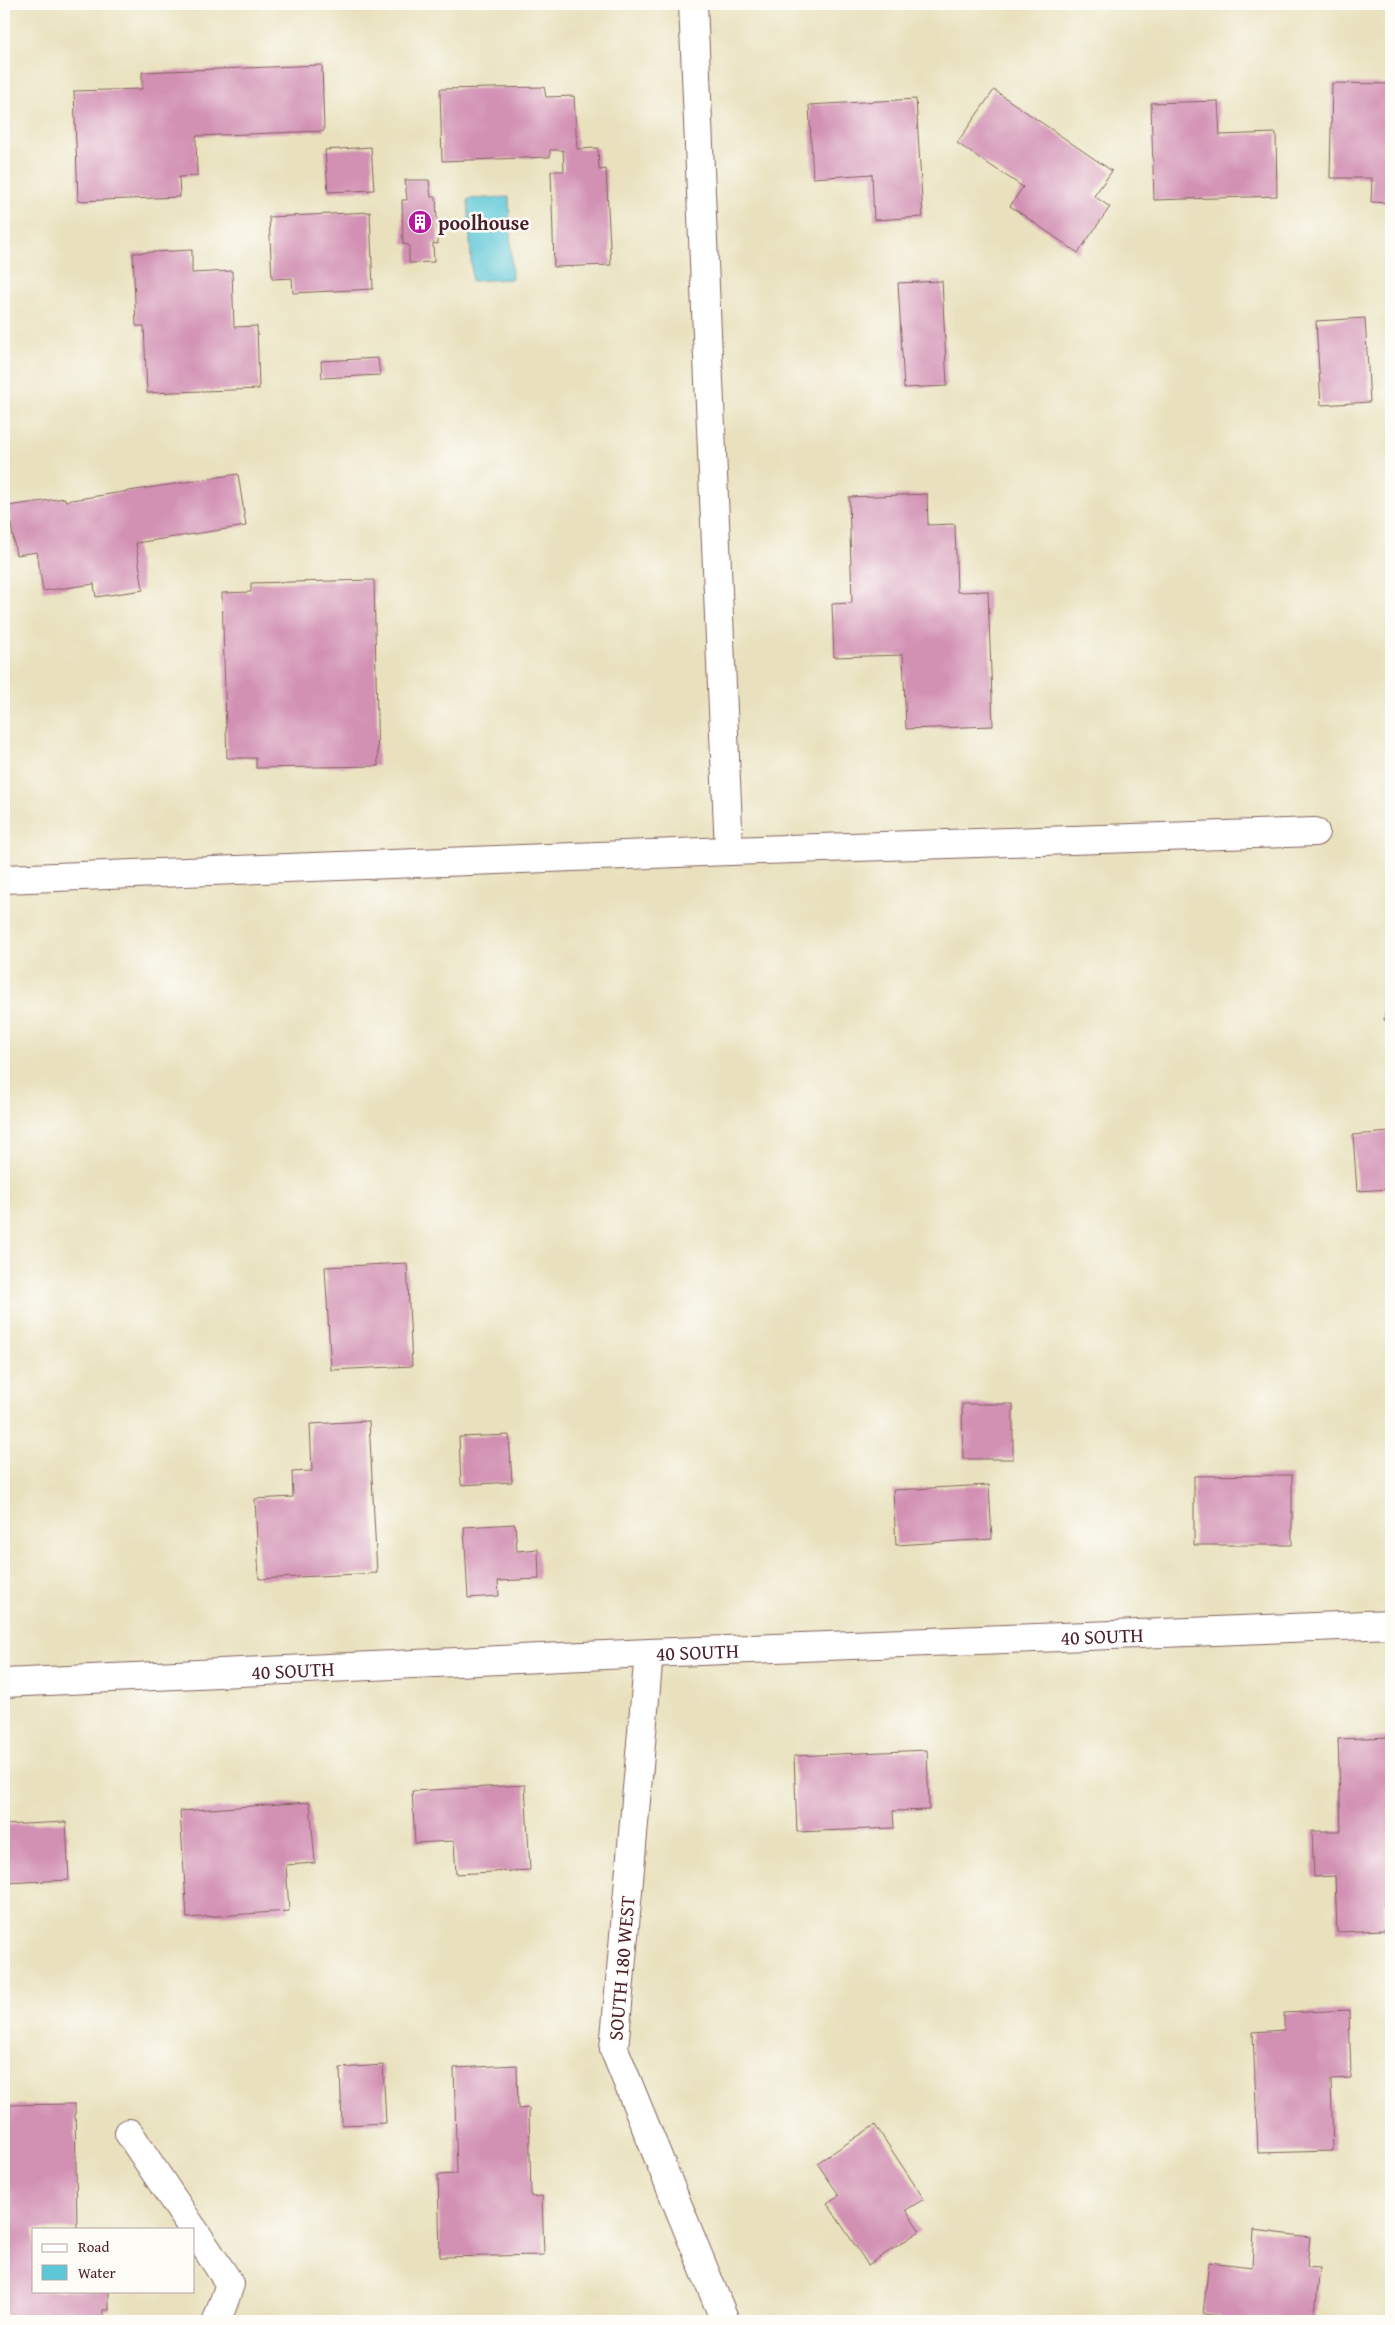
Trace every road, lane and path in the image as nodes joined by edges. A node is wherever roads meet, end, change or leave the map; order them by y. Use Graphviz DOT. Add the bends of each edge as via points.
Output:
graph roads {
  1 [pos="694,4"];
  2 [pos="1315,832"];
  3 [pos="729,851"];
  4 [pos="4,879"];
  5 [pos="1391,1624"];
  6 [pos="649,1653"];
  7 [pos="4,1683"];
  8 [pos="129,2133"];
  9 [pos="192,2228"];
  10 [pos="195,2232"];
  11 [pos="217,2321"];
  12 [pos="725,2321"];
  1 -- 3 [label="street"];
  2 -- 3 [label="street"];
  3 -- 4 [label="street"];
  5 -- 6 [label="street, 40 SOUTH"];
  6 -- 7 [label="street, 40 SOUTH"];
  6 -- 12 [label="street, SOUTH 180 WEST" via="614,2049"];
  8 -- 9 [label="street"];
  10 -- 11 [label="street" via="230,2284"];
}
